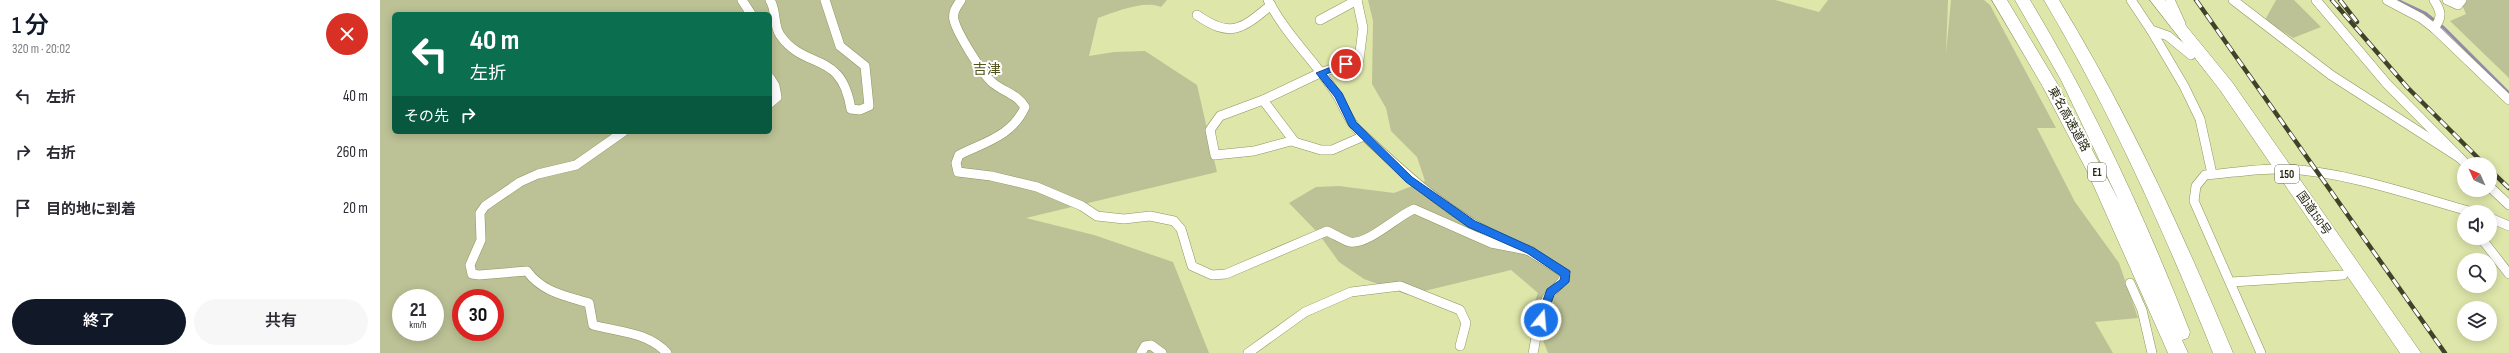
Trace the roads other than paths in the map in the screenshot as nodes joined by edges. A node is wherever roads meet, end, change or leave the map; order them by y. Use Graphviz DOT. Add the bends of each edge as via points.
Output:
graph roads {
  1 [pos="742,0"];
  2 [pos="770,0"];
  3 [pos="825,0"];
  4 [pos="961,0"];
  5 [pos="1357,0"];
  6 [pos="1999,0"];
  7 [pos="2022,0"];
  8 [pos="2051,0"];
  9 [pos="2131,0"];
  10 [pos="2147,0"];
  11 [pos="2156,0"];
  12 [pos="2170,0"];
  13 [pos="2233,0"];
  14 [pos="2316,0"];
  15 [pos="2388,0"];
  16 [pos="2434,0"];
  17 [pos="2447,0"];
  18 [pos="2462,0"];
  19 [pos="1269,3"];
  20 [pos="750,12"];
  21 [pos="1196,16"];
  22 [pos="1320,20"];
  23 [pos="2436,25"];
  24 [pos="2151,30"];
  25 [pos="2186,37"];
  26 [pos="2191,55"];
  27 [pos="1320,73"];
  28 [pos="772,81"];
  29 [pos="1263,100"];
  30 [pos="2509,100"];
  31 [pos="772,101"];
  32 [pos="620,134"];
  33 [pos="1364,136"];
  34 [pos="1294,141"];
  35 [pos="2457,157"];
  36 [pos="2459,157"];
  37 [pos="2277,170"];
  38 [pos="2212,174"];
  39 [pos="2497,194"];
  40 [pos="2509,205"];
  41 [pos="2457,207"];
  42 [pos="2497,221"];
  43 [pos="2509,226"];
  44 [pos="2487,245"];
  45 [pos="1530,251"];
  46 [pos="2509,274"];
  47 [pos="2343,275"];
  48 [pos="2130,282"];
  49 [pos="2231,282"];
  50 [pos="1460,346"];
  51 [pos="668,353"];
  52 [pos="1141,353"];
  53 [pos="1162,353"];
  54 [pos="1248,353"];
  55 [pos="1533,353"];
  56 [pos="2152,353"];
  57 [pos="2178,353"];
  58 [pos="2189,353"];
  59 [pos="2223,353"];
  60 [pos="2261,353"];
  61 [pos="2396,353"];
  62 [pos="2411,353"];
  1 -- 20 [label="street"];
  2 -- 3 [label="street" via="775,9 779,34 792,47 826,63 850,94 851,109 860,110 869,106 863,78 865,66 840,46"];
  4 -- 45 [label="street" via="954,12 954,20 984,72 990,80 1021,99 1024,107 1022,117 1008,131 959,155 956,163 958,172 991,176 1037,187 1082,206 1097,216 1124,219 1150,216 1174,221 1180,229 1192,266 1214,275 1230,272 1327,231 1350,242 1360,240 1379,232 1401,214 1414,210 1491,243"];
  5 -- 22 [label="street"];
  5 -- 27 [label="street" via="1363,28 1359,60"];
  6 -- 57 [label="highway, 東名高速道路 / E1" via="2094,166 2136,253"];
  7 -- 58 [label="highway, 東名高速道路 / E1" via="2048,42 2112,166 2150,252"];
  8 -- 59 [label="highway" via="2103,91 2153,191 2185,259"];
  9 -- 24 [label="street"];
  10 -- 26 [label="highway, 国道150号 / 150"];
  11 -- 25 [label="highway, 国道150号 / 150"];
  12 -- 25 [label="street"];
  13 -- 35 [label="street" via="2331,75"];
  14 -- 36 [label="street" via="2387,84"];
  15 -- 23 [label="street"];
  16 -- 23 [label="street" via="2441,12"];
  17 -- 18 [label="street" via="2458,5"];
  19 -- 21 [label="street" via="1246,24 1230,32 1218,30"];
  19 -- 27 [label="street" via="1285,32"];
  23 -- 30 [label="street"];
  24 -- 26 [label="street" via="2168,36"];
  24 -- 38 [label="street" via="2200,119"];
  25 -- 37 [label="highway, 国道150号 / 150" via="2226,86"];
  26 -- 37 [label="highway, 国道150号 / 150"];
  27 -- 29 [label="street"];
  27 -- 33 [label="street" via="1338,96 1352,124"];
  28 -- 31 [label="street" via="777,97"];
  29 -- 34 [label="street"];
  29 -- 34 [label="street" via="1220,116 1210,130 1215,155 1254,151 1279,142"];
  32 -- 51 [label="street" via="576,165 538,174 520,182 485,206 480,213 483,234 481,246 470,265 472,274 481,276 512,269 527,271 533,281 553,292 589,303 593,324 645,338 663,346"];
  33 -- 34 [label="street" via="1332,150 1321,150"];
  33 -- 45 [label="street" via="1409,180 1439,203 1471,224"];
  37 -- 38 [label="street"];
  37 -- 41 [label="street" via="2341,176"];
  37 -- 47 [label="highway, 国道150号 / 150"];
  37 -- 62 [label="highway, 国道150号 / 150"];
  38 -- 49 [label="street" via="2205,175 2197,182 2194,201"];
  39 -- 40 [label="street"];
  42 -- 43 [label="street"];
  44 -- 46 [label="street"];
  45 -- 55 [label="street" via="1566,274 1564,282 1550,292"];
  47 -- 49 [label="street"];
  47 -- 61 [label="highway, 国道150号 / 150"];
  48 -- 56 [label="street" via="2142,310"];
  49 -- 60 [label="street"];
  50 -- 54 [label="street" via="1468,323 1460,310 1400,286 1351,292 1324,302 1283,326"];
  52 -- 53 [label="street" via="1146,346 1151,345"];
}
